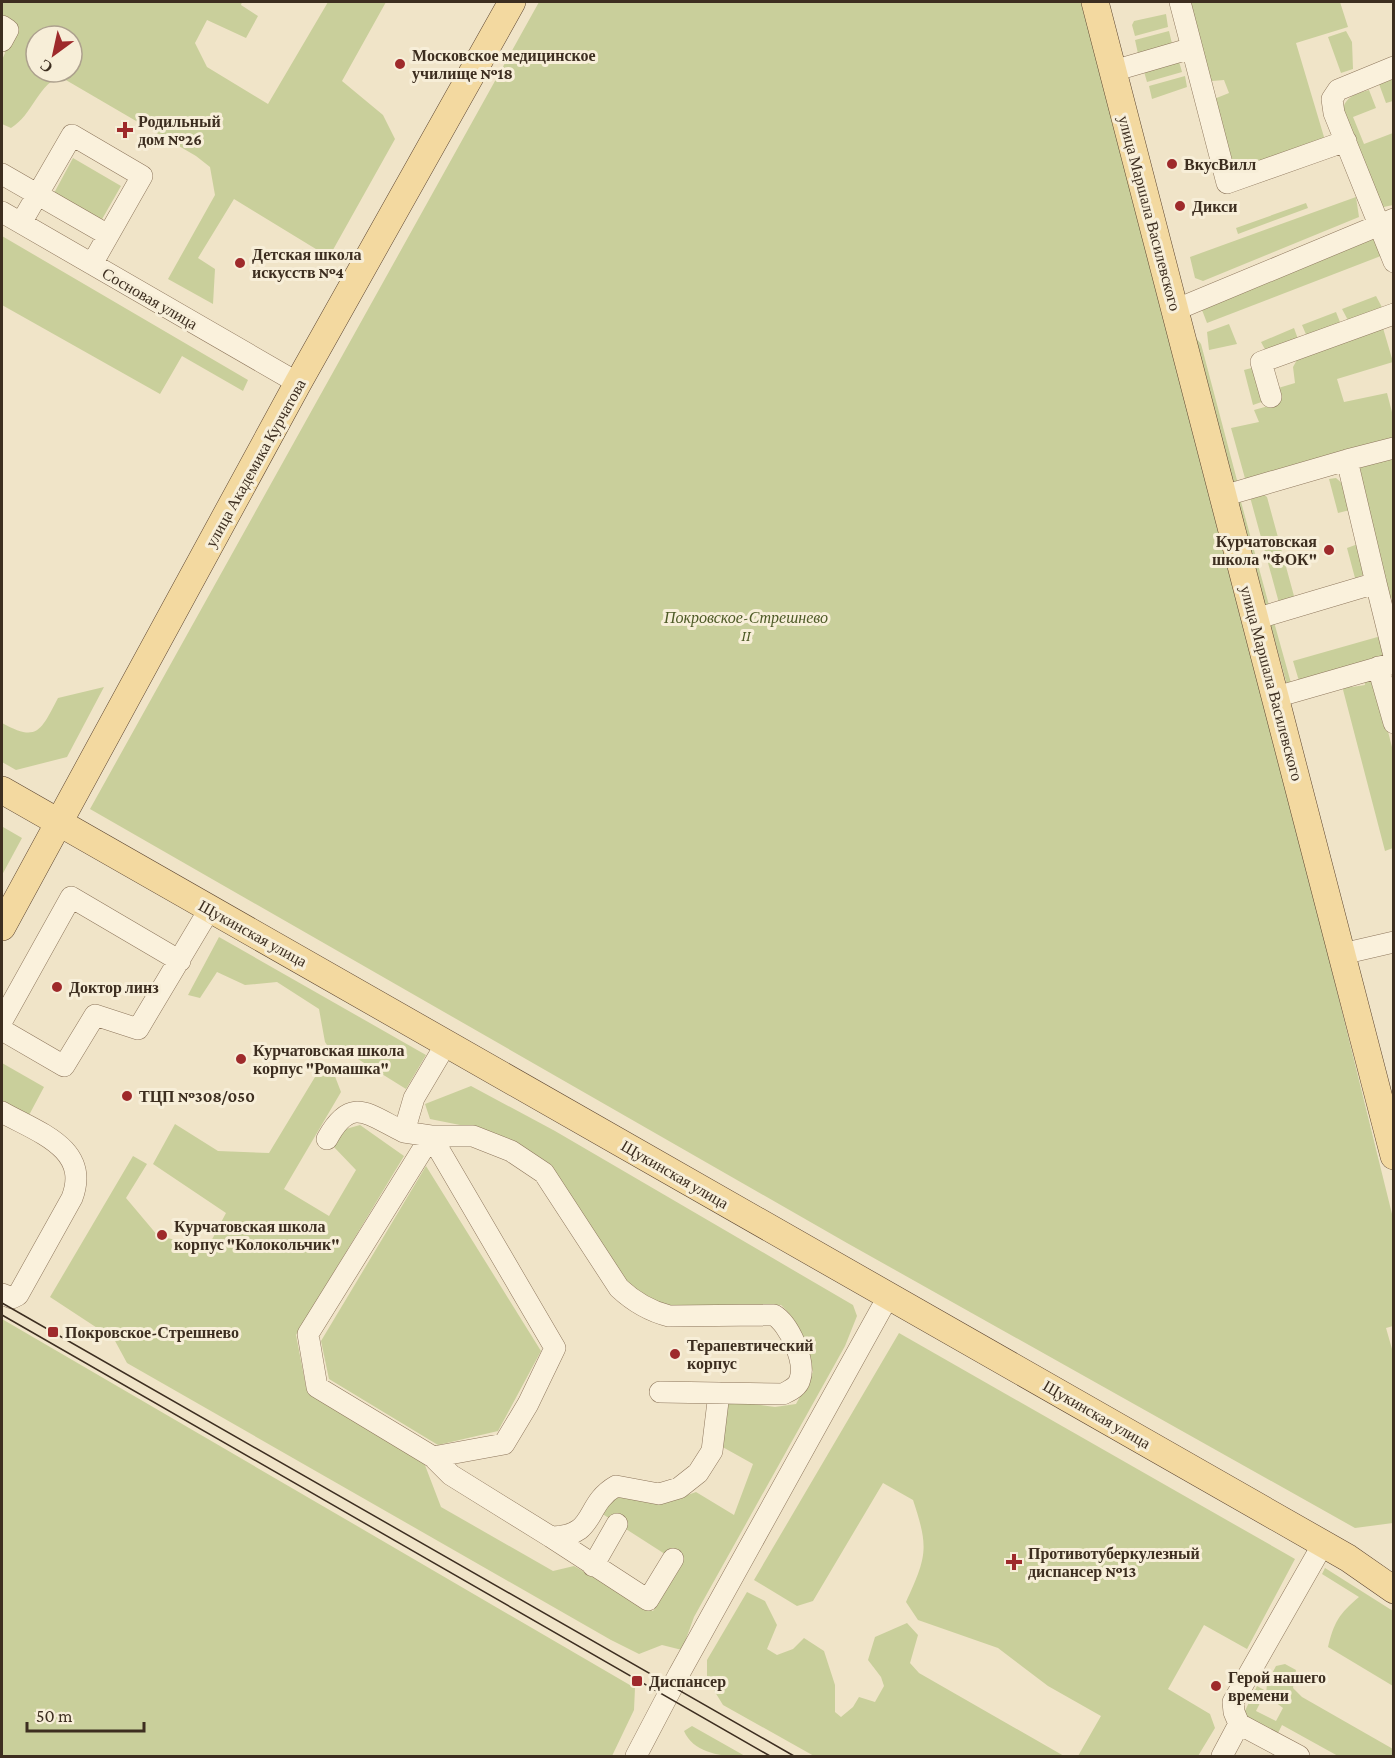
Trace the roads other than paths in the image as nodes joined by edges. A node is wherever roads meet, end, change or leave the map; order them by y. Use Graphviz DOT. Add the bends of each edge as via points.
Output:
graph roads {
  1 [pos="512,2"];
  2 [pos="1095,2"];
  3 [pos="1180,2"];
  4 [pos="2,26"];
  5 [pos="2,41"];
  6 [pos="1192,48"];
  7 [pos="1394,67"];
  8 [pos="1113,71"];
  9 [pos="1346,141"];
  10 [pos="2,174"];
  11 [pos="37,195"];
  12 [pos="2,212"];
  13 [pos="1386,221"];
  14 [pos="21,224"];
  15 [pos="108,235"];
  16 [pos="1394,261"];
  17 [pos="92,264"];
  18 [pos="1175,310"];
  19 [pos="1394,314"];
  20 [pos="298,382"];
  21 [pos="1271,397"];
  22 [pos="1394,448"];
  23 [pos="1347,460"];
  24 [pos="1223,496"];
  25 [pos="1376,583"];
  26 [pos="1255,619"];
  27 [pos="1388,662"];
  28 [pos="1276,697"];
  29 [pos="1394,723"];
  30 [pos="2,790"];
  31 [pos="58,823"];
  32 [pos="209,909"];
  33 [pos="2,927"];
  34 [pos="1393,952"];
  35 [pos="1342,954"];
  36 [pos="180,961"];
  37 [pos="2,1021"];
  38 [pos="2,1030"];
  39 [pos="446,1044"];
  40 [pos="2,1112"];
  41 [pos="404,1132"];
  42 [pos="431,1136"];
  43 [pos="327,1139"];
  44 [pos="1394,1156"];
  45 [pos="2,1294"];
  46 [pos="889,1295"];
  47 [pos="660,1392"];
  48 [pos="719,1393"];
  49 [pos="433,1457"];
  50 [pos="617,1524"];
  51 [pos="551,1537"];
  52 [pos="1323,1544"];
  53 [pos="1348,1558"];
  54 [pos="673,1559"];
  55 [pos="593,1566"];
  56 [pos="1394,1577"];
  57 [pos="1394,1590"];
  58 [pos="1239,1724"];
  59 [pos="1270,1750"];
  60 [pos="638,1756"];
  61 [pos="1222,1756"];
  62 [pos="1299,1756"];
  1 -- 20 [label="main road, улица Академика Курчатова"];
  2 -- 8 [label="main road, улица Маршала Василевского"];
  3 -- 6 [label="street"];
  4 -- 5 [label="street" via="8,30"];
  6 -- 8 [label="street"];
  6 -- 9 [label="street" via="1227,183"];
  7 -- 9 [label="street" via="1338,90 1332,99"];
  8 -- 18 [label="main road, улица Маршала Василевского"];
  9 -- 13 [label="street"];
  10 -- 11 [label="street"];
  11 -- 14 [label="street"];
  11 -- 15 [label="street"];
  11 -- 15 [label="street" via="72,135 142,176"];
  12 -- 14 [label="street, Сосновая улица"];
  13 -- 16 [label="street"];
  13 -- 18 [label="street"];
  14 -- 17 [label="street, Сосновая улица"];
  15 -- 17 [label="street"];
  17 -- 20 [label="street, Сосновая улица"];
  18 -- 24 [label="main road, улица Маршала Василевского"];
  19 -- 21 [label="street" via="1261,362"];
  20 -- 31 [label="main road, улица Академика Курчатова"];
  22 -- 23 [label="street"];
  23 -- 24 [label="street"];
  23 -- 25 [label="street"];
  24 -- 26 [label="main road, улица Маршала Василевского"];
  25 -- 26 [label="street"];
  25 -- 27 [label="street"];
  26 -- 28 [label="main road, улица Маршала Василевского"];
  27 -- 28 [label="street"];
  27 -- 29 [label="street"];
  28 -- 35 [label="main road, улица Маршала Василевского"];
  30 -- 31 [label="main road, Щукинская улица"];
  31 -- 32 [label="main road, Щукинская улица"];
  31 -- 33 [label="main road, улица Академика Курчатова"];
  32 -- 36 [label="street"];
  32 -- 39 [label="main road, Щукинская улица"];
  34 -- 35 [label="street"];
  35 -- 44 [label="main road, улица Маршала Василевского"];
  36 -- 37 [label="street" via="71,897"];
  36 -- 38 [label="street" via="138,1029 95,1016 64,1066"];
  39 -- 41 [label="street" via="414,1098"];
  39 -- 46 [label="main road, Щукинская улица"];
  40 -- 45 [label="street" via="64,1148 75,1163 78,1182 18,1295 12,1298"];
  41 -- 42 [label="street"];
  41 -- 43 [label="street" via="362,1112 346,1113"];
  42 -- 48 [label="street" via="473,1136 510,1151 544,1173 619,1288 631,1300 654,1312 669,1316 774,1315 782,1319 802,1367 794,1389 783,1394"];
  42 -- 49 [label="street" via="308,1335 317,1387"];
  42 -- 49 [label="street" via="555,1348 504,1444"];
  46 -- 52 [label="main road, Щукинская улица"];
  46 -- 60 [label="street" via="679,1674"];
  47 -- 48 [label="street"];
  48 -- 51 [label="street" via="712,1451 698,1473 679,1488 659,1494 616,1486 603,1496 580,1531"];
  49 -- 51 [label="street" via="451,1475"];
  50 -- 55 [label="street"];
  51 -- 55 [label="street"];
  52 -- 53 [label="main road, Щукинская улица"];
  52 -- 58 [label="street" via="1233,1702"];
  53 -- 56 [label="main road, Щукинская улица"];
  53 -- 57 [label="main road, Щукинская улица"];
  54 -- 55 [label="street" via="648,1600"];
  58 -- 59 [label="street"];
  58 -- 61 [label="street"];
  59 -- 62 [label="street"];
}
